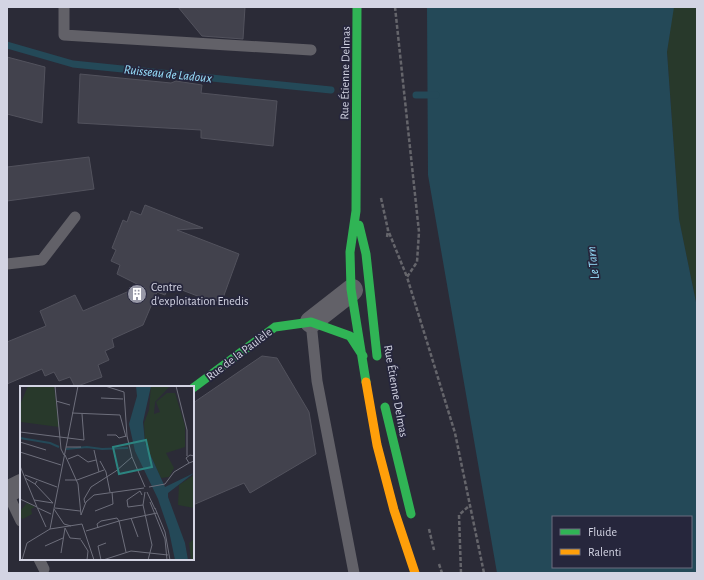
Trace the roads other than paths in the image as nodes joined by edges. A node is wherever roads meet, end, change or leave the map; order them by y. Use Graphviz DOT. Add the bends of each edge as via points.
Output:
graph roads {
  1 [pos="64,7"];
  2 [pos="357,7"];
  3 [pos="311,50"];
  4 [pos="356,211"];
  5 [pos="75,217"];
  6 [pos="7,264"];
  7 [pos="352,290"];
  8 [pos="311,322"];
  9 [pos="363,356"];
  10 [pos="378,368"];
  11 [pos="194,387"];
  12 [pos="383,396"];
  13 [pos="20,486"];
  14 [pos="7,492"];
  15 [pos="20,519"];
  16 [pos="414,524"];
  17 [pos="354,573"];
  18 [pos="415,573"];
  1 -- 3 [label="lane" via="64,35"];
  2 -- 4 [label="main road, Rue Étienne Delmas"];
  4 -- 7 [label="main road, Rue Étienne Delmas" via="350,252"];
  4 -- 10 [label="main road, Rue Étienne Delmas" via="366,254"];
  5 -- 6 [label="lane" via="42,260"];
  7 -- 8 [label="street"];
  7 -- 9 [label="main road, Rue Étienne Delmas"];
  8 -- 9 [label="main road, Rue de la Paulèle" via="350,336"];
  8 -- 11 [label="main road, Rue de la Paulèle" via="275,327"];
  8 -- 17 [label="lane" via="317,381"];
  9 -- 18 [label="main road, Rue Étienne Delmas" via="377,444 394,510"];
  12 -- 16 [label="main road, Rue Étienne Delmas"];
  13 -- 14 [label="street"];
  14 -- 15 [label="lane"];
}
